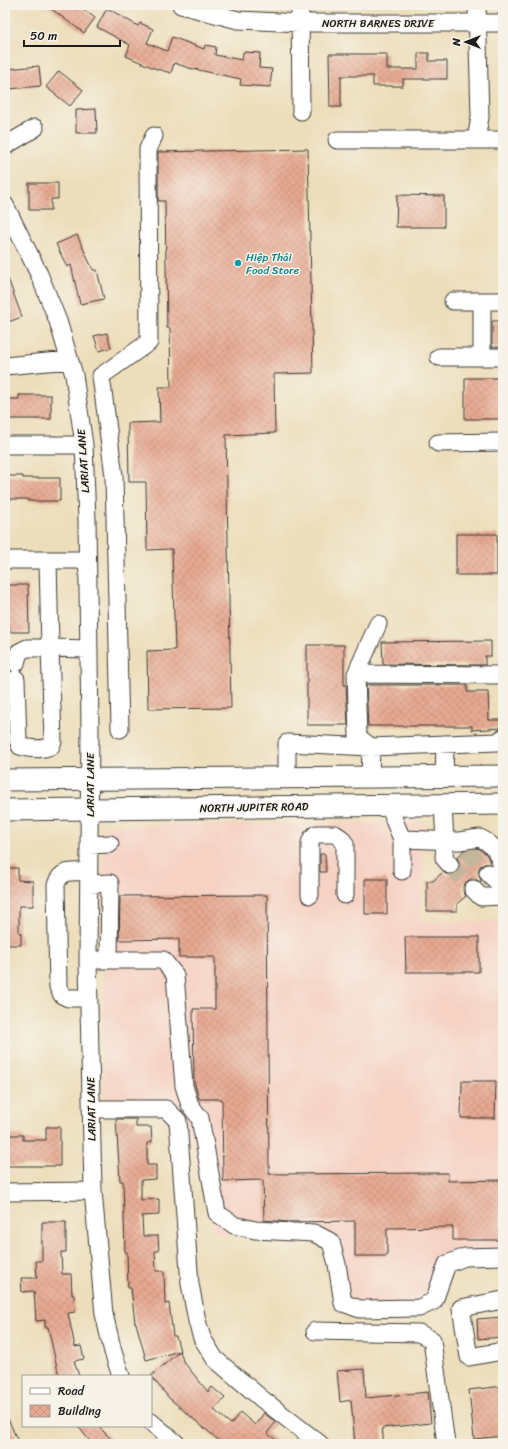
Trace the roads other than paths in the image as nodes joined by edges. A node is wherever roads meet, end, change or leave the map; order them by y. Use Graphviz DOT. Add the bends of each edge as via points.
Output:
graph roads {
  1 [pos="181,5"];
  2 [pos="300,5"];
  3 [pos="477,5"];
  4 [pos="300,23"];
  5 [pos="477,23"];
  6 [pos="503,23"];
  7 [pos="301,111"];
  8 [pos="35,128"];
  9 [pos="154,136"];
  10 [pos="337,140"];
  11 [pos="476,140"];
  12 [pos="503,140"];
  13 [pos="5,146"];
  14 [pos="5,205"];
  15 [pos="453,301"];
  16 [pos="482,301"];
  17 [pos="503,301"];
  18 [pos="440,357"];
  19 [pos="482,357"];
  20 [pos="503,357"];
  21 [pos="70,360"];
  22 [pos="5,366"];
  23 [pos="503,442"];
  24 [pos="438,443"];
  25 [pos="5,445"];
  26 [pos="84,445"];
  27 [pos="5,560"];
  28 [pos="48,560"];
  29 [pos="87,560"];
  30 [pos="378,624"];
  31 [pos="50,648"];
  32 [pos="89,649"];
  33 [pos="16,663"];
  34 [pos="356,674"];
  35 [pos="503,675"];
  36 [pos="16,679"];
  37 [pos="120,729"];
  38 [pos="503,738"];
  39 [pos="445,744"];
  40 [pos="371,748"];
  41 [pos="503,776"];
  42 [pos="370,777"];
  43 [pos="444,777"];
  44 [pos="287,778"];
  45 [pos="5,780"];
  46 [pos="90,780"];
  47 [pos="503,804"];
  48 [pos="443,805"];
  49 [pos="392,806"];
  50 [pos="288,807"];
  51 [pos="90,809"];
  52 [pos="5,810"];
  53 [pos="402,839"];
  54 [pos="89,844"];
  55 [pos="110,844"];
  56 [pos="455,844"];
  57 [pos="450,865"];
  58 [pos="496,870"];
  59 [pos="402,871"];
  60 [pos="89,878"];
  61 [pos="503,887"];
  62 [pos="473,889"];
  63 [pos="310,895"];
  64 [pos="345,895"];
  65 [pos="503,896"];
  66 [pos="88,960"];
  67 [pos="109,960"];
  68 [pos="88,998"];
  69 [pos="91,1109"];
  70 [pos="93,1191"];
  71 [pos="5,1192"];
  72 [pos="503,1256"];
  73 [pos="503,1300"];
  74 [pos="315,1331"];
  75 [pos="503,1351"];
  76 [pos="122,1375"];
  77 [pos="152,1423"];
  78 [pos="177,1444"];
  79 [pos="320,1444"];
  80 [pos="446,1444"];
  1 -- 4 [label="street, NORTH BARNES DRIVE" via="238,20"];
  2 -- 4 [label="street"];
  3 -- 5 [label="street"];
  4 -- 5 [label="street, NORTH BARNES DRIVE"];
  4 -- 7 [label="street"];
  5 -- 6 [label="street, NORTH BARNES DRIVE"];
  5 -- 11 [label="street" via="480,117"];
  8 -- 13 [label="street"];
  9 -- 37 [label="street" via="148,150 149,342 101,376 114,476"];
  10 -- 11 [label="street"];
  11 -- 12 [label="street"];
  14 -- 21 [label="street, LARIAT LANE" via="39,274"];
  15 -- 16 [label="street"];
  16 -- 17 [label="street"];
  16 -- 19 [label="street"];
  18 -- 19 [label="street"];
  19 -- 20 [label="street"];
  21 -- 22 [label="street"];
  21 -- 26 [label="street, LARIAT LANE"];
  23 -- 24 [label="street"];
  25 -- 26 [label="street"];
  26 -- 29 [label="street, LARIAT LANE"];
  27 -- 28 [label="street"];
  28 -- 29 [label="street"];
  28 -- 31 [label="street"];
  29 -- 32 [label="street, LARIAT LANE"];
  30 -- 34 [label="street"];
  31 -- 32 [label="street"];
  31 -- 33 [label="street" via="27,648 19,652"];
  31 -- 36 [label="street" via="53,741 48,748 20,746"];
  32 -- 46 [label="street, LARIAT LANE"];
  34 -- 35 [label="street"];
  34 -- 40 [label="street" via="358,737"];
  38 -- 39 [label="street" via="497,742"];
  39 -- 40 [label="street"];
  39 -- 43 [label="street"];
  40 -- 42 [label="street"];
  40 -- 44 [label="street" via="287,743"];
  41 -- 43 [label="main road"];
  42 -- 43 [label="main road"];
  42 -- 44 [label="main road"];
  44 -- 46 [label="main road"];
  44 -- 50 [label="main road"];
  45 -- 46 [label="main road"];
  46 -- 51 [label="street, LARIAT LANE"];
  47 -- 48 [label="main road, NORTH JUPITER ROAD"];
  48 -- 49 [label="main road, NORTH JUPITER ROAD"];
  48 -- 56 [label="street"];
  49 -- 50 [label="main road, NORTH JUPITER ROAD"];
  49 -- 53 [label="street" via="394,820"];
  50 -- 51 [label="main road, NORTH JUPITER ROAD"];
  51 -- 52 [label="main road, NORTH JUPITER ROAD"];
  51 -- 54 [label="street, LARIAT LANE"];
  53 -- 56 [label="street"];
  53 -- 59 [label="street"];
  54 -- 55 [label="street"];
  54 -- 60 [label="street, LARIAT LANE"];
  56 -- 57 [label="street" via="444,858"];
  56 -- 58 [label="street" via="475,838 484,840 495,849"];
  58 -- 61 [label="street"];
  60 -- 66 [label="street, LARIAT LANE"];
  60 -- 67 [label="street" via="110,883"];
  60 -- 68 [label="street" via="64,873 58,878 56,885 58,987 62,995 68,998"];
  62 -- 65 [label="street" via="481,897"];
  63 -- 64 [label="street" via="312,838 316,834 336,834 345,844"];
  66 -- 67 [label="street"];
  66 -- 68 [label="street, LARIAT LANE"];
  67 -- 72 [label="street" via="164,960 175,975 184,1086 190,1105 200,1118 216,1213 234,1225 255,1230 314,1233 331,1242 343,1303 360,1309 419,1308 434,1301 447,1264 465,1257"];
  68 -- 69 [label="street, LARIAT LANE"];
  69 -- 70 [label="street, LARIAT LANE"];
  69 -- 79 [label="street" via="166,1109 178,1121 190,1284 196,1321 202,1338 215,1359"];
  70 -- 71 [label="street"];
  70 -- 76 [label="street, LARIAT LANE" via="104,1314"];
  73 -- 75 [label="street" via="461,1308 469,1357"];
  74 -- 80 [label="street" via="419,1333 432,1340"];
  77 -- 78 [label="street"];
}
